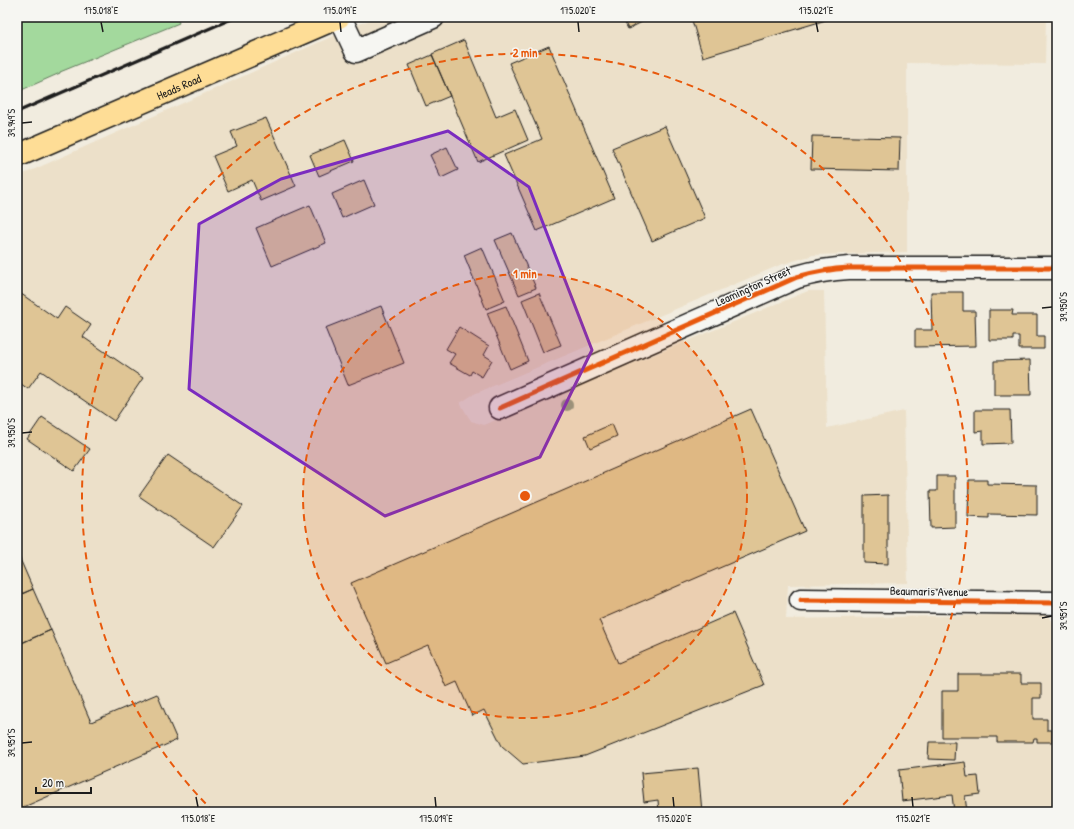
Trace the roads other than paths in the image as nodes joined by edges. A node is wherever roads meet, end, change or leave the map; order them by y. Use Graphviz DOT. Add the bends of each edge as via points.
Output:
graph roads {
  1 [pos="340,17"];
  2 [pos="433,17"];
  3 [pos="17,156"];
  4 [pos="1057,268"];
  5 [pos="500,408"];
  6 [pos="801,600"];
  7 [pos="1057,603"];
  1 -- 2 [label="street" via="356,51"];
  1 -- 3 [label="main road, Heads Road"];
  4 -- 5 [label="street, Leamington Street" via="832,268 814,272 797,277"];
  6 -- 7 [label="street, Beaumaris Avenue"];
}
